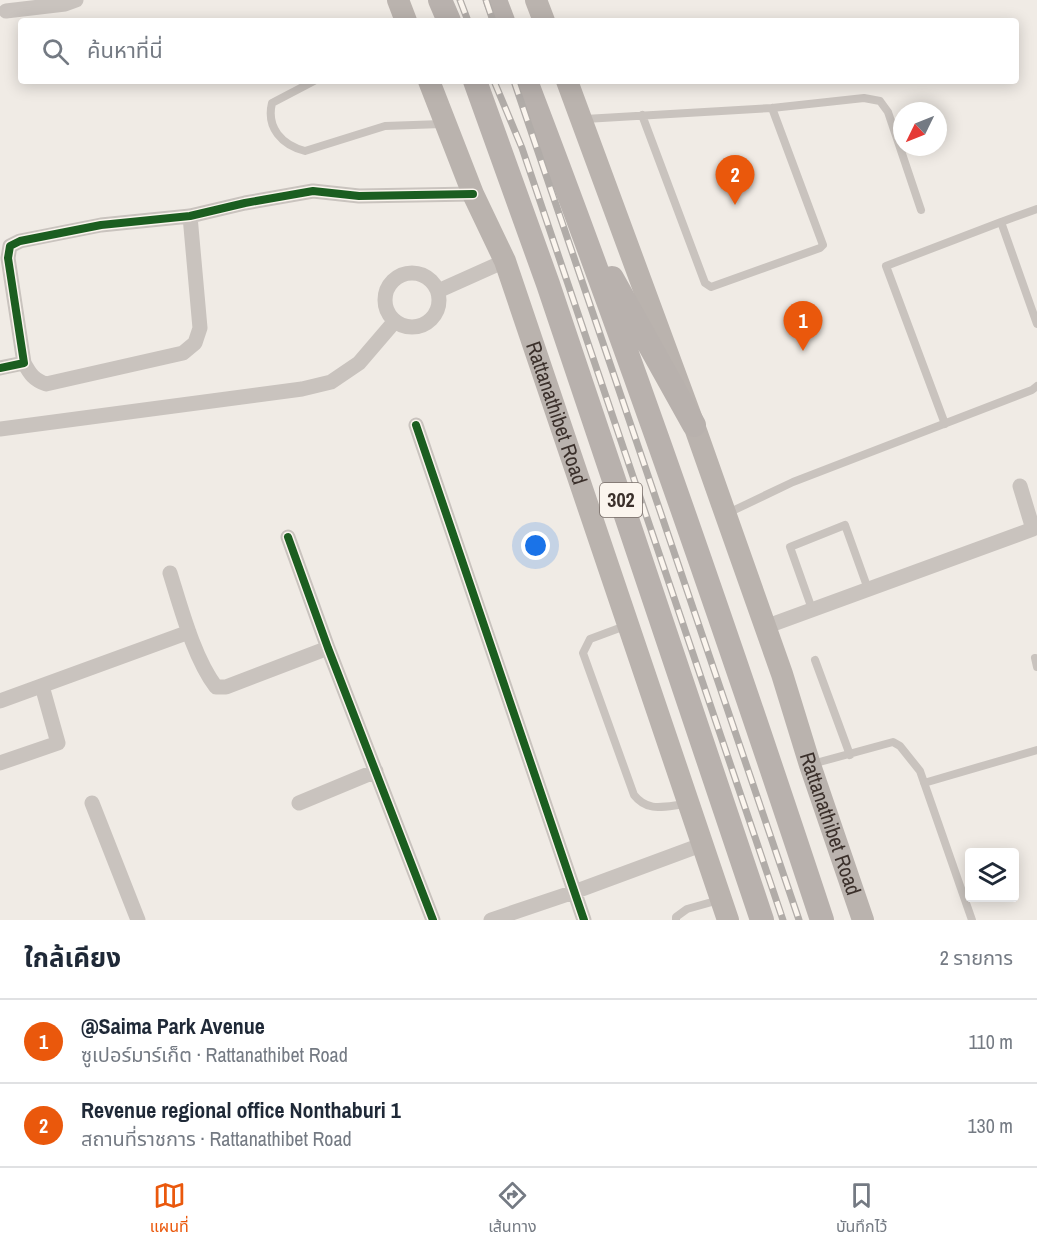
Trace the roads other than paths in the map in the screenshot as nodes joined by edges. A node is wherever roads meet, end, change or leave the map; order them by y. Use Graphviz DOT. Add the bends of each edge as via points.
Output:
graph roads {
  1 [pos="76,0"];
  2 [pos="440,0"];
  3 [pos="495,0"];
  4 [pos="536,0"];
  5 [pos="6,11"];
  6 [pos="448,18"];
  7 [pos="502,18"];
  8 [pos="543,18"];
  9 [pos="309,84"];
  10 [pos="430,84"];
  11 [pos="476,84"];
  12 [pos="527,84"];
  13 [pos="568,84"];
  14 [pos="772,108"];
  15 [pos="642,115"];
  16 [pos="581,119"];
  17 [pos="446,124"];
  18 [pos="473,194"];
  19 [pos="1037,209"];
  20 [pos="921,210"];
  21 [pos="190,216"];
  22 [pos="580,221"];
  23 [pos="1001,222"];
  24 [pos="505,261"];
  25 [pos="438,291"];
  26 [pos="395,321"];
  27 [pos="1037,324"];
  28 [pos="24,363"];
  29 [pos="0,368"];
  30 [pos="1037,386"];
  31 [pos="945,424"];
  32 [pos="416,425"];
  33 [pos="694,425"];
  34 [pos="0,429"];
  35 [pos="1020,486"];
  36 [pos="725,514"];
  37 [pos="288,537"];
  38 [pos="170,573"];
  39 [pos="868,589"];
  40 [pos="812,609"];
  41 [pos="627,625"];
  42 [pos="765,627"];
  43 [pos="189,632"];
  44 [pos="328,648"];
  45 [pos="1035,658"];
  46 [pos="815,660"];
  47 [pos="1037,667"];
  48 [pos="42,686"];
  49 [pos="0,701"];
  50 [pos="1037,750"];
  51 [pos="850,755"];
  52 [pos="0,763"];
  53 [pos="810,765"];
  54 [pos="376,771"];
  55 [pos="924,783"];
  56 [pos="92,803"];
  57 [pos="299,803"];
  58 [pos="688,804"];
  59 [pos="701,845"];
  60 [pos="574,892"];
  61 [pos="724,910"];
  62 [pos="138,920"];
  63 [pos="432,920"];
  64 [pos="491,920"];
  65 [pos="584,920"];
  66 [pos="676,920"];
  67 [pos="762,920"];
  68 [pos="822,920"];
  69 [pos="863,920"];
  70 [pos="972,920"];
  1 -- 5 [label="street"];
  2 -- 6 [label="main road"];
  3 -- 7 [label="main road"];
  4 -- 8 [label="main road"];
  9 -- 17 [label="lane" via="272,104 270,113 279,138 291,147 305,151 385,126"];
  10 -- 17 [label="main road, Rattanathibet Road / 302"];
  11 -- 67 [label="main road, Rattanathibet Road / 302" via="548,284"];
  12 -- 22 [label="main road, Rattanathibet Road / 302"];
  13 -- 16 [label="main road, Rattanathibet Road"];
  14 -- 15 [label="lane"];
  14 -- 15 [label="lane" via="823,244 711,287 705,284"];
  14 -- 20 [label="lane" via="864,98 880,101 888,112"];
  15 -- 16 [label="lane"];
  16 -- 33 [label="main road, Rattanathibet Road"];
  17 -- 18 [label="main road, Rattanathibet Road / 302"];
  18 -- 21 [label="street" via="359,196 313,191"];
  18 -- 24 [label="main road, Rattanathibet Road / 302"];
  19 -- 23 [label="lane"];
  21 -- 28 [label="street" via="100,225 10,246 8,258"];
  21 -- 28 [label="street" via="200,328 195,343 183,353 45,384 37,381"];
  22 -- 33 [label="main road"];
  22 -- 68 [label="main road, Rattanathibet Road / 302"];
  23 -- 27 [label="lane"];
  23 -- 31 [label="lane" via="885,266"];
  24 -- 25 [label="street"];
  24 -- 41 [label="main road, Rattanathibet Road / 302"];
  25 -- 26 [label="street" via="439,302 430,321 410,327"];
  25 -- 26 [label="street" via="424,275 403,274 393,280 386,308"];
  26 -- 34 [label="street" via="359,363 331,382"];
  28 -- 29 [label="street"];
  30 -- 31 [label="lane"];
  31 -- 36 [label="lane" via="793,482"];
  32 -- 60 [label="street"];
  33 -- 36 [label="main road, Rattanathibet Road"];
  35 -- 39 [label="street" via="1033,529"];
  36 -- 42 [label="main road, Rattanathibet Road"];
  37 -- 44 [label="street"];
  38 -- 43 [label="street"];
  39 -- 40 [label="street"];
  39 -- 40 [label="lane" via="845,525 790,547"];
  40 -- 42 [label="street"];
  41 -- 58 [label="main road, Rattanathibet Road / 302"];
  41 -- 58 [label="lane" via="590,639 583,653 634,795 647,807"];
  42 -- 53 [label="main road, Rattanathibet Road"];
  43 -- 44 [label="street" via="216,687 226,687"];
  43 -- 48 [label="street"];
  44 -- 54 [label="street"];
  45 -- 47 [label="lane"];
  46 -- 51 [label="lane"];
  48 -- 49 [label="street"];
  48 -- 52 [label="street" via="58,743"];
  50 -- 55 [label="lane"];
  51 -- 53 [label="lane"];
  51 -- 55 [label="lane" via="893,742 920,771"];
  53 -- 69 [label="main road, Rattanathibet Road"];
  54 -- 57 [label="street"];
  54 -- 63 [label="street"];
  55 -- 70 [label="lane"];
  56 -- 62 [label="street"];
  58 -- 59 [label="main road, Rattanathibet Road / 302"];
  59 -- 60 [label="street"];
  59 -- 61 [label="main road, Rattanathibet Road / 302"];
  60 -- 64 [label="street"];
  60 -- 65 [label="street"];
  61 -- 66 [label="lane" via="687,909"];
}
